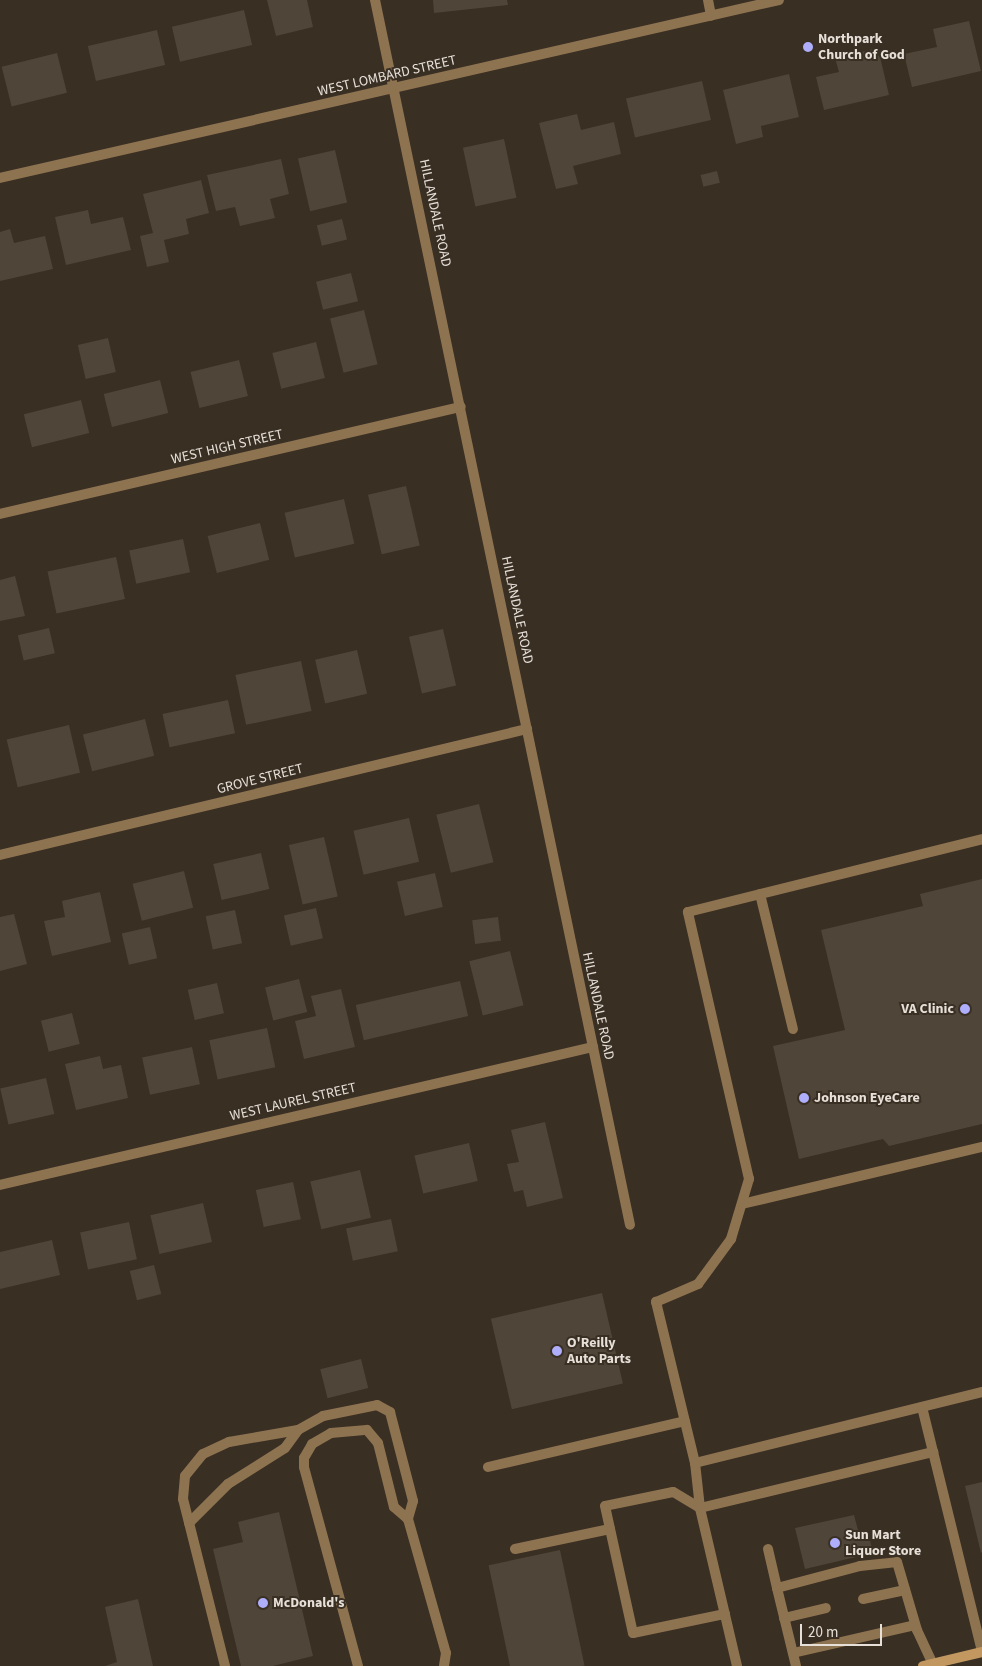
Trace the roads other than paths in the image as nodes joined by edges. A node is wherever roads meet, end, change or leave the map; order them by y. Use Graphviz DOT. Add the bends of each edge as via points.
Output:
graph roads {
  1 [pos="376,0"];
  2 [pos="708,0"];
  3 [pos="779,0"];
  4 [pos="711,16"];
  5 [pos="395,88"];
  6 [pos="0,178"];
  7 [pos="461,407"];
  8 [pos="0,514"];
  9 [pos="527,729"];
  10 [pos="982,839"];
  11 [pos="0,855"];
  12 [pos="760,894"];
  13 [pos="793,1029"];
  14 [pos="593,1047"];
  15 [pos="982,1147"];
  16 [pos="0,1185"];
  17 [pos="742,1204"];
  18 [pos="630,1225"];
  19 [pos="982,1392"];
  20 [pos="922,1407"];
  21 [pos="685,1420"];
  22 [pos="298,1430"];
  23 [pos="933,1452"];
  24 [pos="695,1463"];
  25 [pos="488,1467"];
  26 [pos="700,1508"];
  27 [pos="408,1519"];
  28 [pos="189,1523"];
  29 [pos="610,1529"];
  30 [pos="514,1549"];
  31 [pos="768,1549"];
  32 [pos="777,1588"];
  33 [pos="905,1590"];
  34 [pos="863,1599"];
  35 [pos="826,1608"];
  36 [pos="725,1614"];
  37 [pos="784,1618"];
  38 [pos="915,1625"];
  39 [pos="982,1652"];
  40 [pos="793,1653"];
  41 [pos="934,1665"];
  42 [pos="225,1666"];
  43 [pos="358,1666"];
  44 [pos="444,1666"];
  45 [pos="737,1666"];
  46 [pos="796,1666"];
  47 [pos="923,1666"];
  1 -- 5 [label="street, HILLANDALE ROAD"];
  2 -- 4 [label="street"];
  3 -- 4 [label="street, WEST LOMBARD STREET"];
  4 -- 5 [label="street, WEST LOMBARD STREET"];
  5 -- 6 [label="street, WEST LOMBARD STREET"];
  5 -- 7 [label="street, HILLANDALE ROAD"];
  7 -- 8 [label="street, WEST HIGH STREET"];
  7 -- 9 [label="street, HILLANDALE ROAD"];
  9 -- 11 [label="street, GROVE STREET"];
  9 -- 14 [label="street, HILLANDALE ROAD"];
  10 -- 12 [label="street"];
  12 -- 13 [label="street"];
  12 -- 17 [label="street" via="688,912 749,1179"];
  14 -- 16 [label="street, WEST LAUREL STREET"];
  14 -- 18 [label="street, HILLANDALE ROAD"];
  15 -- 17 [label="street"];
  17 -- 21 [label="street" via="731,1239 698,1284 656,1302"];
  19 -- 20 [label="street"];
  20 -- 23 [label="street"];
  20 -- 24 [label="street"];
  21 -- 24 [label="street"];
  21 -- 25 [label="street"];
  22 -- 27 [label="street" via="323,1416 351,1409 377,1405 390,1412 413,1501"];
  22 -- 28 [label="street" via="286,1448 228,1484"];
  22 -- 28 [label="street" via="229,1442 203,1454 185,1476 183,1499"];
  23 -- 26 [label="street"];
  23 -- 39 [label="street"];
  24 -- 26 [label="street"];
  26 -- 29 [label="street" via="672,1492 605,1506"];
  26 -- 36 [label="street"];
  27 -- 43 [label="street" via="394,1507 378,1443 367,1430 330,1433 312,1444 304,1458 304,1467"];
  27 -- 44 [label="street" via="446,1653"];
  28 -- 42 [label="street"];
  29 -- 30 [label="street"];
  29 -- 36 [label="street" via="633,1632"];
  31 -- 32 [label="street"];
  32 -- 33 [label="street" via="844,1570 897,1562"];
  32 -- 37 [label="street"];
  33 -- 34 [label="street"];
  33 -- 38 [label="street"];
  35 -- 37 [label="street"];
  36 -- 45 [label="street"];
  37 -- 40 [label="street"];
  38 -- 40 [label="street"];
  38 -- 41 [label="street"];
  39 -- 41 [label="main road"];
  40 -- 46 [label="street"];
  41 -- 47 [label="main road"];
}
